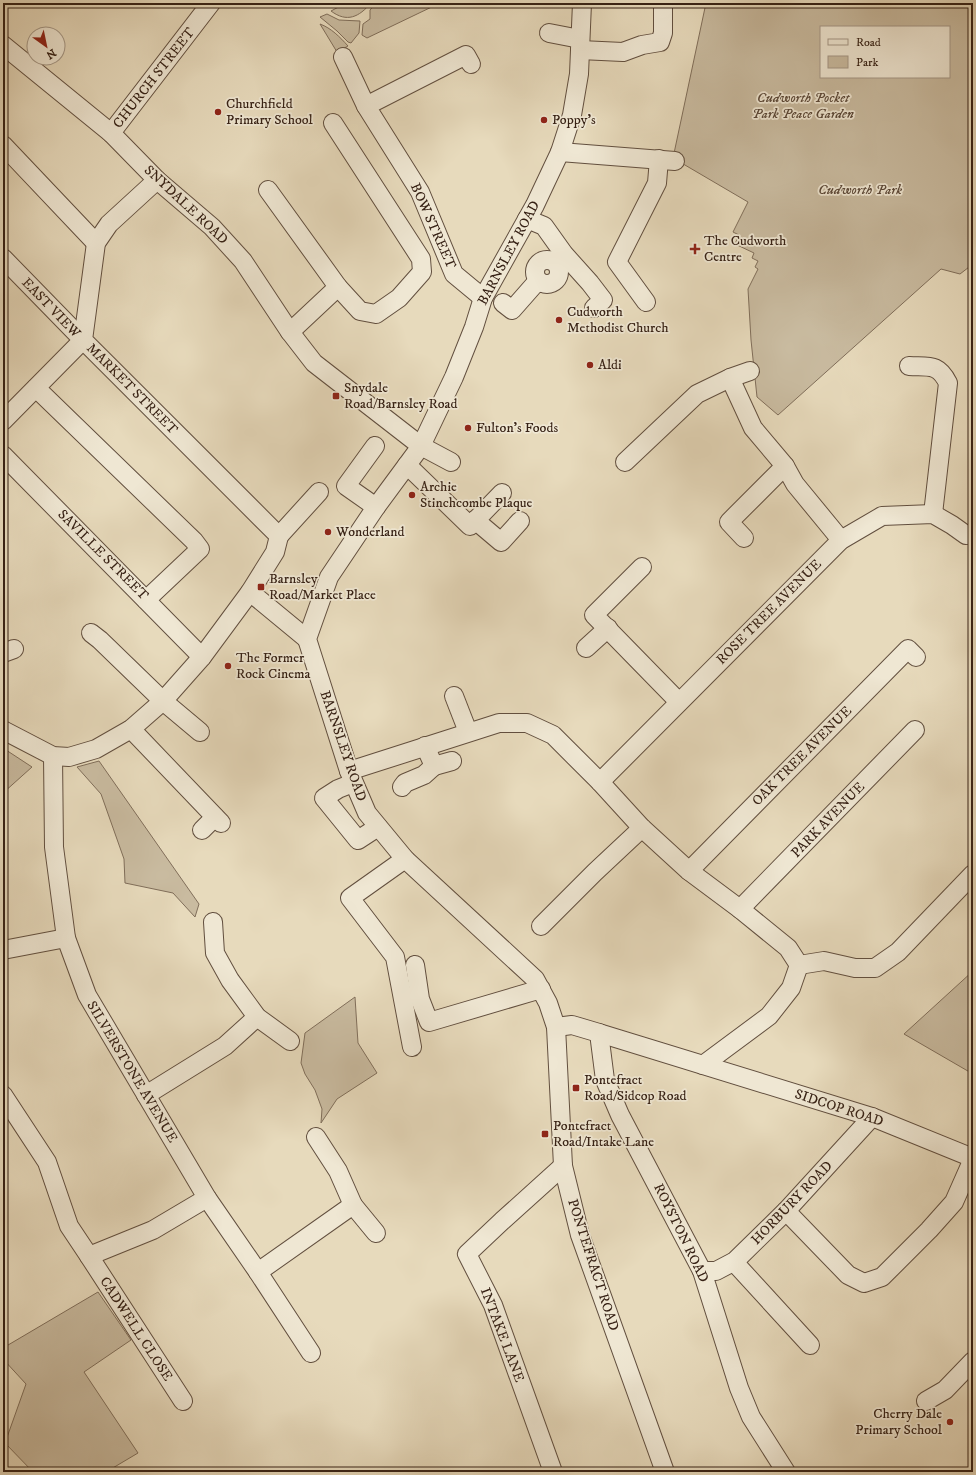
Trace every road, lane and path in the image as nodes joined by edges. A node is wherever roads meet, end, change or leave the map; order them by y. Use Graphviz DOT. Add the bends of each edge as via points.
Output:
graph roads {
  1 [pos="582,3"];
  2 [pos="663,3"];
  3 [pos="205,5"];
  4 [pos="549,33"];
  5 [pos="580,44"];
  6 [pos="3,45"];
  7 [pos="343,57"];
  8 [pos="471,64"];
  9 [pos="366,106"];
  10 [pos="333,122"];
  11 [pos="111,133"];
  12 [pos="3,146"];
  13 [pos="560,152"];
  14 [pos="157,180"];
  15 [pos="268,190"];
  16 [pos="527,219"];
  17 [pos="96,243"];
  18 [pos="556,255"];
  19 [pos="3,258"];
  20 [pos="338,287"];
  21 [pos="483,298"];
  22 [pos="646,302"];
  23 [pos="503,303"];
  24 [pos="594,308"];
  25 [pos="290,332"];
  26 [pos="83,340"];
  27 [pos="909,366"];
  28 [pos="750,371"];
  29 [pos="730,378"];
  30 [pos="36,388"];
  31 [pos="3,421"];
  32 [pos="375,446"];
  33 [pos="421,446"];
  34 [pos="3,454"];
  35 [pos="451,462"];
  36 [pos="625,462"];
  37 [pos="407,465"];
  38 [pos="785,466"];
  39 [pos="319,492"];
  40 [pos="502,493"];
  41 [pos="376,507"];
  42 [pos="933,514"];
  43 [pos="475,520"];
  44 [pos="520,520"];
  45 [pos="966,535"];
  46 [pos="278,536"];
  47 [pos="744,538"];
  48 [pos="841,540"];
  49 [pos="642,567"];
  50 [pos="250,592"];
  51 [pos="146,600"];
  52 [pos="608,628"];
  53 [pos="91,633"];
  54 [pos="306,639"];
  55 [pos="586,648"];
  56 [pos="202,657"];
  57 [pos="916,657"];
  58 [pos="454,696"];
  59 [pos="163,701"];
  60 [pos="679,702"];
  61 [pos="131,729"];
  62 [pos="3,730"];
  63 [pos="915,730"];
  64 [pos="200,732"];
  65 [pos="468,732"];
  66 [pos="426,746"];
  67 [pos="53,756"];
  68 [pos="452,760"];
  69 [pos="434,766"];
  70 [pos="351,777"];
  71 [pos="600,782"];
  72 [pos="402,787"];
  73 [pos="378,827"];
  74 [pos="642,828"];
  75 [pos="202,830"];
  76 [pos="405,859"];
  77 [pos="688,871"];
  78 [pos="973,874"];
  79 [pos="740,909"];
  80 [pos="213,922"];
  81 [pos="541,926"];
  82 [pos="66,938"];
  83 [pos="3,950"];
  84 [pos="415,965"];
  85 [pos="799,965"];
  86 [pos="541,989"];
  87 [pos="257,1017"];
  88 [pos="556,1027"];
  89 [pos="599,1033"];
  90 [pos="290,1041"];
  91 [pos="412,1047"];
  92 [pos="703,1065"];
  93 [pos="3,1094"];
  94 [pos="146,1095"];
  95 [pos="872,1117"];
  96 [pos="316,1137"];
  97 [pos="973,1159"];
  98 [pos="563,1166"];
  99 [pos="207,1198"];
  100 [pos="353,1205"];
  101 [pos="786,1211"];
  102 [pos="376,1233"];
  103 [pos="89,1256"];
  104 [pos="734,1262"];
  105 [pos="702,1271"];
  106 [pos="258,1272"];
  107 [pos="810,1345"];
  108 [pos="311,1353"];
  109 [pos="973,1361"];
  110 [pos="183,1401"];
  111 [pos="926,1401"];
  112 [pos="553,1472"];
  113 [pos="665,1472"];
  114 [pos="786,1472"];
  1 -- 5 [label="street, BARNSLEY ROAD"];
  2 -- 5 [label="street" via="663,33 660,42 622,52"];
  3 -- 11 [label="street, CHURCH STREET"];
  4 -- 5 [label="street"];
  5 -- 13 [label="street, BARNSLEY ROAD" via="579,74 573,107"];
  6 -- 11 [label="street, SNYDALE ROAD"];
  7 -- 9 [label="street, BOW STREET"];
  8 -- 9 [label="street" via="466,55"];
  9 -- 21 [label="street, BOW STREET" via="420,192 454,274"];
  10 -- 20 [label="street" via="421,259 422,272 399,298 376,314 360,312"];
  11 -- 14 [label="street, SNYDALE ROAD"];
  12 -- 17 [label="street"];
  13 -- 16 [label="street, BARNSLEY ROAD"];
  13 -- 22 [label="street" via="667,160 617,262"];
  14 -- 17 [label="street, MARKET STREET" via="109,224"];
  14 -- 25 [label="street, SNYDALE ROAD" via="212,226 228,243"];
  15 -- 20 [label="street"];
  16 -- 18 [label="street" via="544,226"];
  16 -- 21 [label="street, BARNSLEY ROAD"];
  17 -- 26 [label="street, MARKET STREET"];
  18 -- 23 [label="street" via="560,271 556,282 540,282 534,285 512,310"];
  18 -- 24 [label="street" via="590,282 603,300"];
  19 -- 26 [label="street, EAST VIEW"];
  20 -- 25 [label="street"];
  21 -- 33 [label="street, BARNSLEY ROAD" via="454,377"];
  25 -- 33 [label="street, SNYDALE ROAD" via="314,363"];
  26 -- 30 [label="street"];
  26 -- 46 [label="street, MARKET STREET"];
  27 -- 42 [label="street" via="937,368 944,373 948,383"];
  28 -- 29 [label="street"];
  29 -- 36 [label="street" via="697,394"];
  29 -- 38 [label="street" via="753,428"];
  30 -- 31 [label="street"];
  30 -- 51 [label="street" via="200,549"];
  32 -- 41 [label="street" via="346,486"];
  33 -- 35 [label="street, SNYDALE ROAD"];
  33 -- 37 [label="street, BARNSLEY ROAD"];
  34 -- 51 [label="street, SAVILLE STREET"];
  37 -- 41 [label="street, BARNSLEY ROAD"];
  37 -- 43 [label="street" via="470,526"];
  38 -- 47 [label="street" via="729,522"];
  38 -- 48 [label="street" via="795,484"];
  39 -- 46 [label="street"];
  40 -- 43 [label="street"];
  41 -- 54 [label="street, BARNSLEY ROAD" via="329,577"];
  42 -- 45 [label="street"];
  42 -- 48 [label="street, ROSE TREE AVENUE" via="882,516"];
  43 -- 44 [label="street" via="501,542"];
  46 -- 50 [label="street" via="275,552"];
  48 -- 60 [label="street, ROSE TREE AVENUE"];
  49 -- 52 [label="street" via="594,614"];
  50 -- 54 [label="street"];
  50 -- 56 [label="street"];
  51 -- 56 [label="street, SAVILLE STREET"];
  52 -- 55 [label="street"];
  52 -- 60 [label="street"];
  53 -- 59 [label="street"];
  54 -- 70 [label="street, BARNSLEY ROAD"];
  56 -- 59 [label="street"];
  57 -- 77 [label="street, OAK TREE AVENUE" via="908,649"];
  58 -- 65 [label="street"];
  59 -- 61 [label="street"];
  59 -- 64 [label="street"];
  60 -- 71 [label="street, ROSE TREE AVENUE"];
  61 -- 67 [label="street" via="96,749 70,757"];
  61 -- 75 [label="street" via="218,820"];
  62 -- 67 [label="street"];
  63 -- 79 [label="street, PARK AVENUE"];
  65 -- 66 [label="street"];
  65 -- 71 [label="street" via="499,723 527,723 554,735"];
  66 -- 69 [label="street"];
  66 -- 70 [label="street"];
  67 -- 82 [label="street, SILVERSTONE AVENUE" via="54,847"];
  68 -- 69 [label="street"];
  69 -- 72 [label="street" via="424,775 425,783 405,783"];
  70 -- 73 [label="street, BARNSLEY ROAD" via="367,813"];
  70 -- 73 [label="street" via="338,790 324,798 358,840"];
  71 -- 74 [label="street"];
  73 -- 76 [label="street, BARNSLEY ROAD"];
  74 -- 77 [label="street"];
  74 -- 81 [label="street"];
  76 -- 86 [label="street, BARNSLEY ROAD" via="535,979"];
  76 -- 91 [label="street" via="348,896 395,957"];
  77 -- 79 [label="street"];
  78 -- 85 [label="street" via="898,952 875,968 855,968 824,961"];
  79 -- 85 [label="street" via="788,948"];
  80 -- 87 [label="street" via="215,953 230,980"];
  82 -- 83 [label="street"];
  82 -- 94 [label="street, SILVERSTONE AVENUE" via="86,995"];
  84 -- 86 [label="street" via="420,999 429,1022"];
  85 -- 92 [label="street" via="791,988 769,1016"];
  86 -- 88 [label="street, BARNSLEY ROAD"];
  87 -- 90 [label="street"];
  87 -- 94 [label="street" via="225,1046"];
  88 -- 89 [label="street" via="572,1025"];
  88 -- 98 [label="street, PONTEFRACT ROAD"];
  89 -- 92 [label="street, SIDCOP ROAD"];
  89 -- 105 [label="street, ROYSTON ROAD" via="605,1080 620,1115"];
  92 -- 95 [label="street, SIDCOP ROAD"];
  93 -- 103 [label="street, CADWELL CLOSE" via="47,1162 69,1226"];
  94 -- 99 [label="street, SILVERSTONE AVENUE"];
  95 -- 97 [label="street, SIDCOP ROAD"];
  95 -- 101 [label="street, HORBURY ROAD"];
  96 -- 100 [label="street" via="338,1171"];
  97 -- 101 [label="street" via="949,1208 882,1277 864,1283 848,1275"];
  98 -- 112 [label="street, INTAKE LANE" via="467,1254 493,1305"];
  98 -- 113 [label="street, PONTEFRACT ROAD" via="580,1235"];
  99 -- 103 [label="street" via="153,1230"];
  99 -- 106 [label="street, SILVERSTONE AVENUE"];
  100 -- 102 [label="street"];
  100 -- 106 [label="street"];
  101 -- 104 [label="street, HORBURY ROAD"];
  103 -- 110 [label="street, CADWELL CLOSE"];
  104 -- 105 [label="street, HORBURY ROAD" via="716,1271"];
  104 -- 107 [label="street"];
  105 -- 114 [label="street, ROYSTON ROAD" via="739,1388 751,1417"];
  106 -- 108 [label="street, SILVERSTONE AVENUE"];
  109 -- 111 [label="street" via="944,1390"];
}
